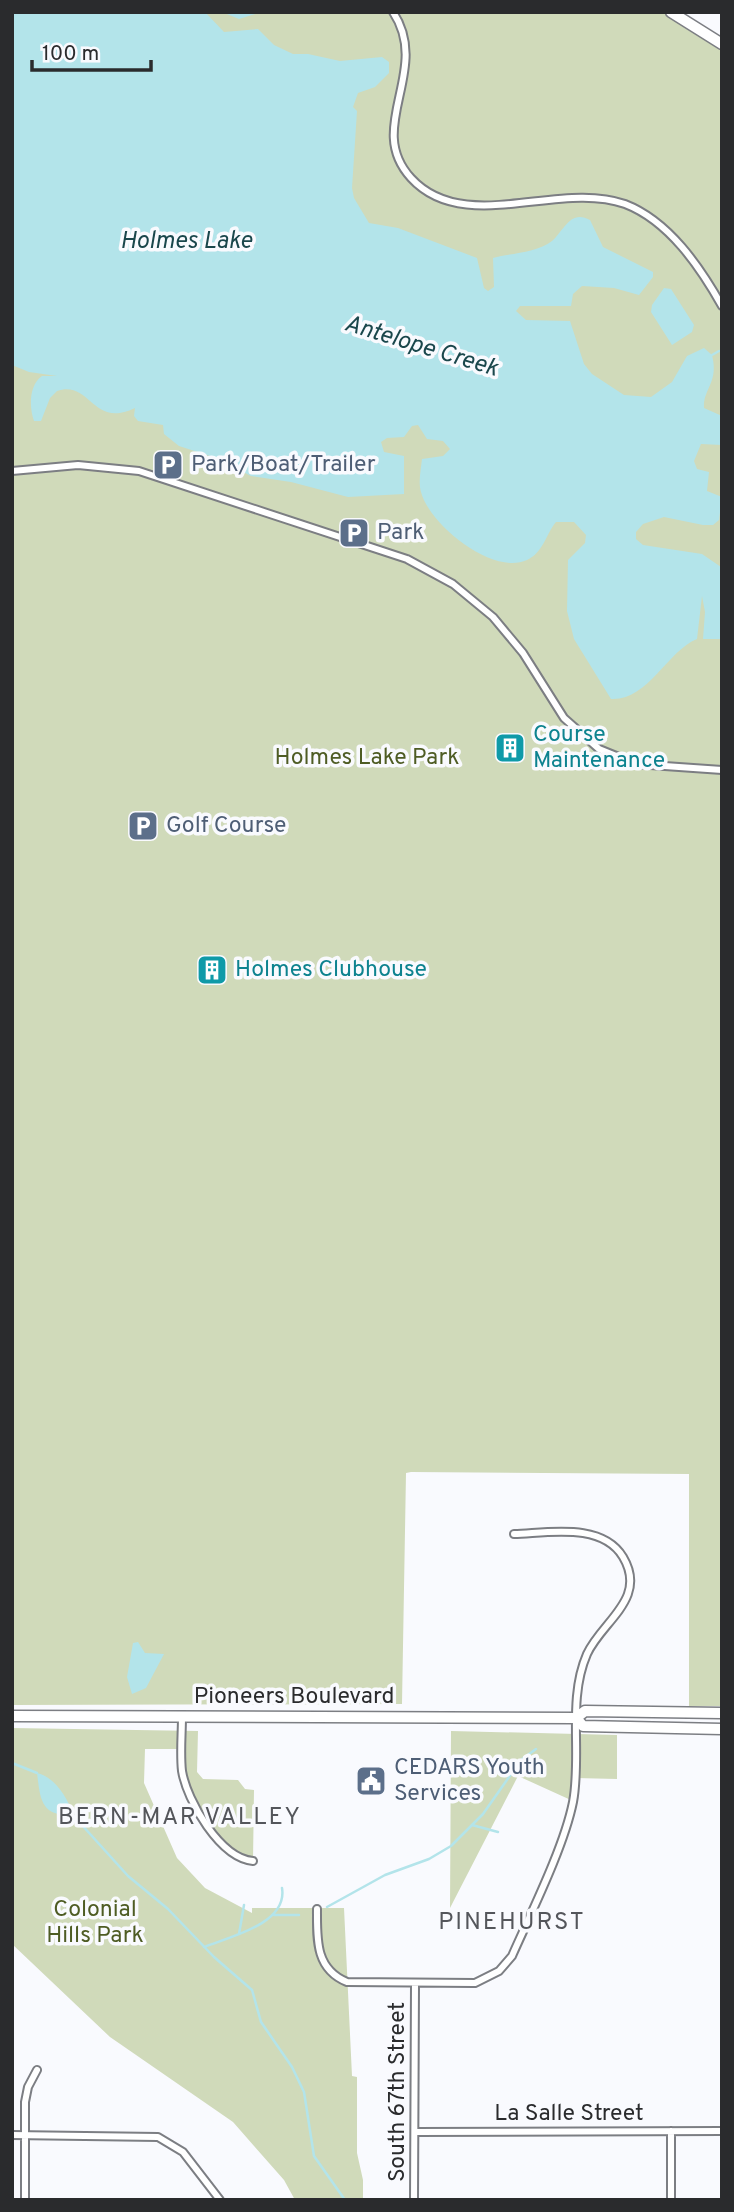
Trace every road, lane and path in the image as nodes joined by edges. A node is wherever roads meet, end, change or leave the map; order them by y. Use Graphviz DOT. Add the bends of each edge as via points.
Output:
graph roads {
  1 [pos="393,12"];
  2 [pos="671,12"];
  3 [pos="722,44"];
  4 [pos="722,306"];
  5 [pos="12,471"];
  6 [pos="722,770"];
  7 [pos="514,1534"];
  8 [pos="722,1713"];
  9 [pos="12,1716"];
  10 [pos="181,1716"];
  11 [pos="576,1718"];
  12 [pos="722,1728"];
  13 [pos="253,1861"];
  14 [pos="317,1909"];
  15 [pos="415,1985"];
  16 [pos="37,2070"];
  17 [pos="671,2131"];
  18 [pos="722,2131"];
  19 [pos="416,2132"];
  20 [pos="12,2135"];
  21 [pos="25,2135"];
  22 [pos="25,2200"];
  23 [pos="220,2200"];
  24 [pos="414,2200"];
  25 [pos="671,2200"];
  1 -- 4 [label="street" via="404,32 408,58 395,118 394,148 404,170 418,185 437,198 459,204 581,198 626,205 671,236"];
  2 -- 3 [label="main road"];
  5 -- 6 [label="street" via="78,465 139,471 407,559 453,584 493,617 523,653 564,718 599,749 636,764"];
  7 -- 11 [label="street" via="594,1535 619,1551 628,1569 630,1586 624,1605 587,1655"];
  8 -- 11 [label="main road, Pioneers Boulevard" via="584,1711"];
  9 -- 10 [label="main road, Pioneers Boulevard"];
  10 -- 11 [label="main road, Pioneers Boulevard"];
  10 -- 13 [label="street" via="186,1785 218,1843 233,1856"];
  11 -- 12 [label="main road, Pioneers Boulevard" via="583,1726"];
  11 -- 15 [label="street" via="573,1804 512,1956 481,1982"];
  14 -- 15 [label="street" via="319,1953 333,1974 360,1985"];
  15 -- 19 [label="street, South 67th Street"];
  16 -- 21 [label="street" via="26,2092"];
  17 -- 18 [label="street, La Salle Street"];
  17 -- 19 [label="street, La Salle Street"];
  17 -- 25 [label="street"];
  19 -- 24 [label="street, South 67th Street"];
  20 -- 21 [label="street"];
  21 -- 22 [label="street"];
  21 -- 23 [label="street" via="158,2137 183,2152"];
}
